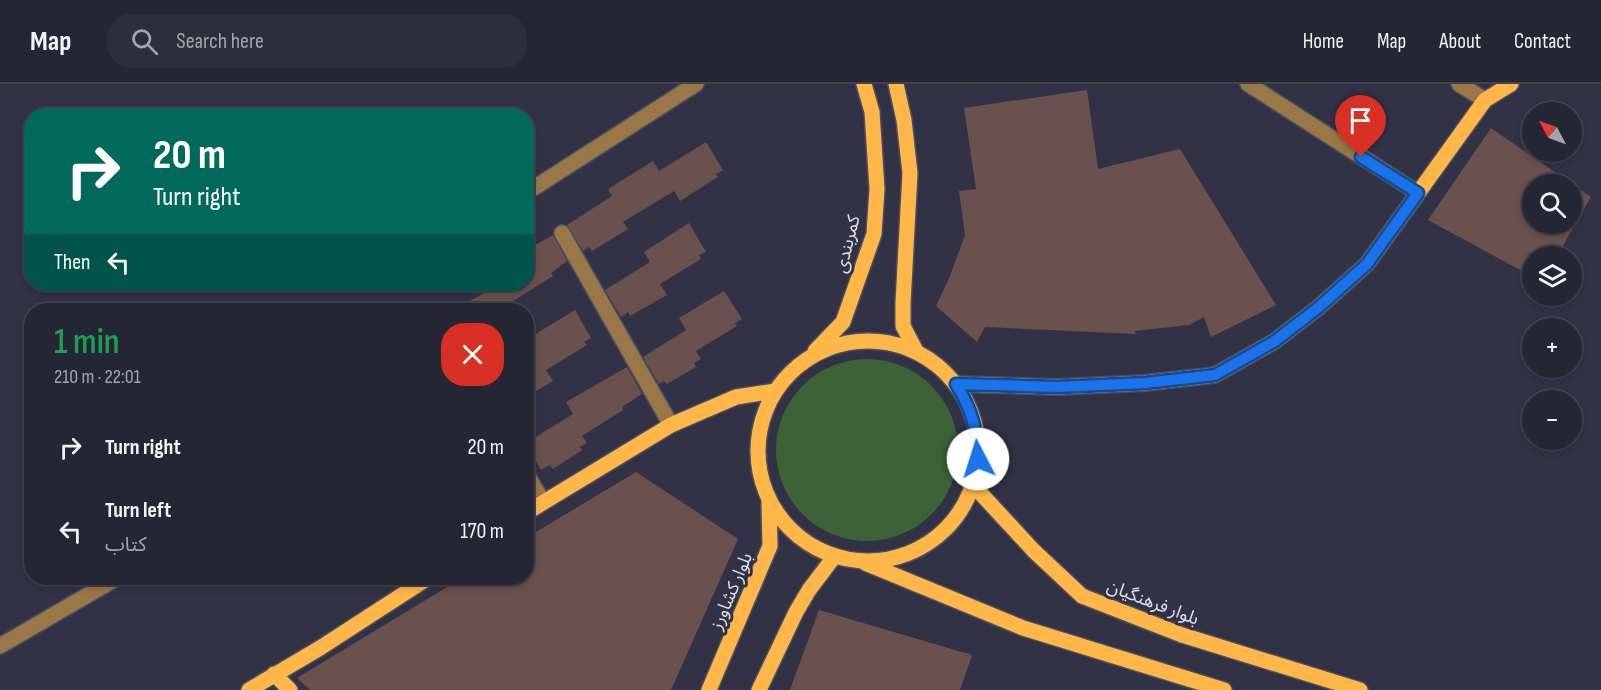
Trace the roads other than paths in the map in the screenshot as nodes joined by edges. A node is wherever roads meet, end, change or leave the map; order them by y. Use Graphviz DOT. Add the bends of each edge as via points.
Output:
graph roads {
  1 [pos="696,84"];
  2 [pos="864,84"];
  3 [pos="896,84"];
  4 [pos="1248,84"];
  5 [pos="1459,84"];
  6 [pos="1510,84"];
  7 [pos="1485,100"];
  8 [pos="534,188"];
  9 [pos="1418,193"];
  10 [pos="562,233"];
  11 [pos="916,351"];
  12 [pos="805,360"];
  13 [pos="956,384"];
  14 [pos="775,391"];
  15 [pos="671,425"];
  16 [pos="973,485"];
  17 [pos="534,487"];
  18 [pos="543,502"];
  19 [pos="769,502"];
  20 [pos="534,508"];
  21 [pos="834,557"];
  22 [pos="862,562"];
  23 [pos="105,585"];
  24 [pos="417,585"];
  25 [pos="0,646"];
  26 [pos="274,674"];
  27 [pos="249,690"];
  28 [pos="290,690"];
  29 [pos="709,690"];
  30 [pos="759,690"];
  31 [pos="1224,690"];
  32 [pos="1360,690"];
  1 -- 8 [label="street"];
  2 -- 12 [label="main road, کمربندی" via="872,112 877,189 874,234 843,321"];
  3 -- 11 [label="main road" via="910,173 903,326"];
  4 -- 9 [label="street"];
  5 -- 7 [label="street"];
  6 -- 7 [label="main road"];
  7 -- 9 [label="main road"];
  9 -- 13 [label="main road" via="1367,264 1275,341 1215,375 1057,387"];
  10 -- 15 [label="street"];
  11 -- 12 [label="main road" via="871,341 825,349"];
  11 -- 13 [label="main road" via="945,370"];
  12 -- 14 [label="main road, کمربندی"];
  13 -- 16 [label="main road" via="969,406 977,432 978,459"];
  14 -- 15 [label="main road" via="736,397"];
  14 -- 19 [label="main road, کمربندی" via="762,417 757,446 759,475"];
  15 -- 18 [label="main road"];
  16 -- 22 [label="main road" via="961,511 934,539 891,560"];
  16 -- 32 [label="main road, بلوار فرهنگیان" via="1082,596 1182,635"];
  17 -- 18 [label="street"];
  18 -- 20 [label="main road"];
  19 -- 21 [label="main road" via="786,526 808,545"];
  19 -- 29 [label="main road, بلوار کشاورز" via="770,546"];
  21 -- 22 [label="main road"];
  21 -- 30 [label="main road" via="809,590"];
  22 -- 31 [label="main road" via="1023,628"];
  23 -- 25 [label="street"];
  24 -- 26 [label="main road"];
  26 -- 27 [label="main road"];
  26 -- 28 [label="main road"];
}
